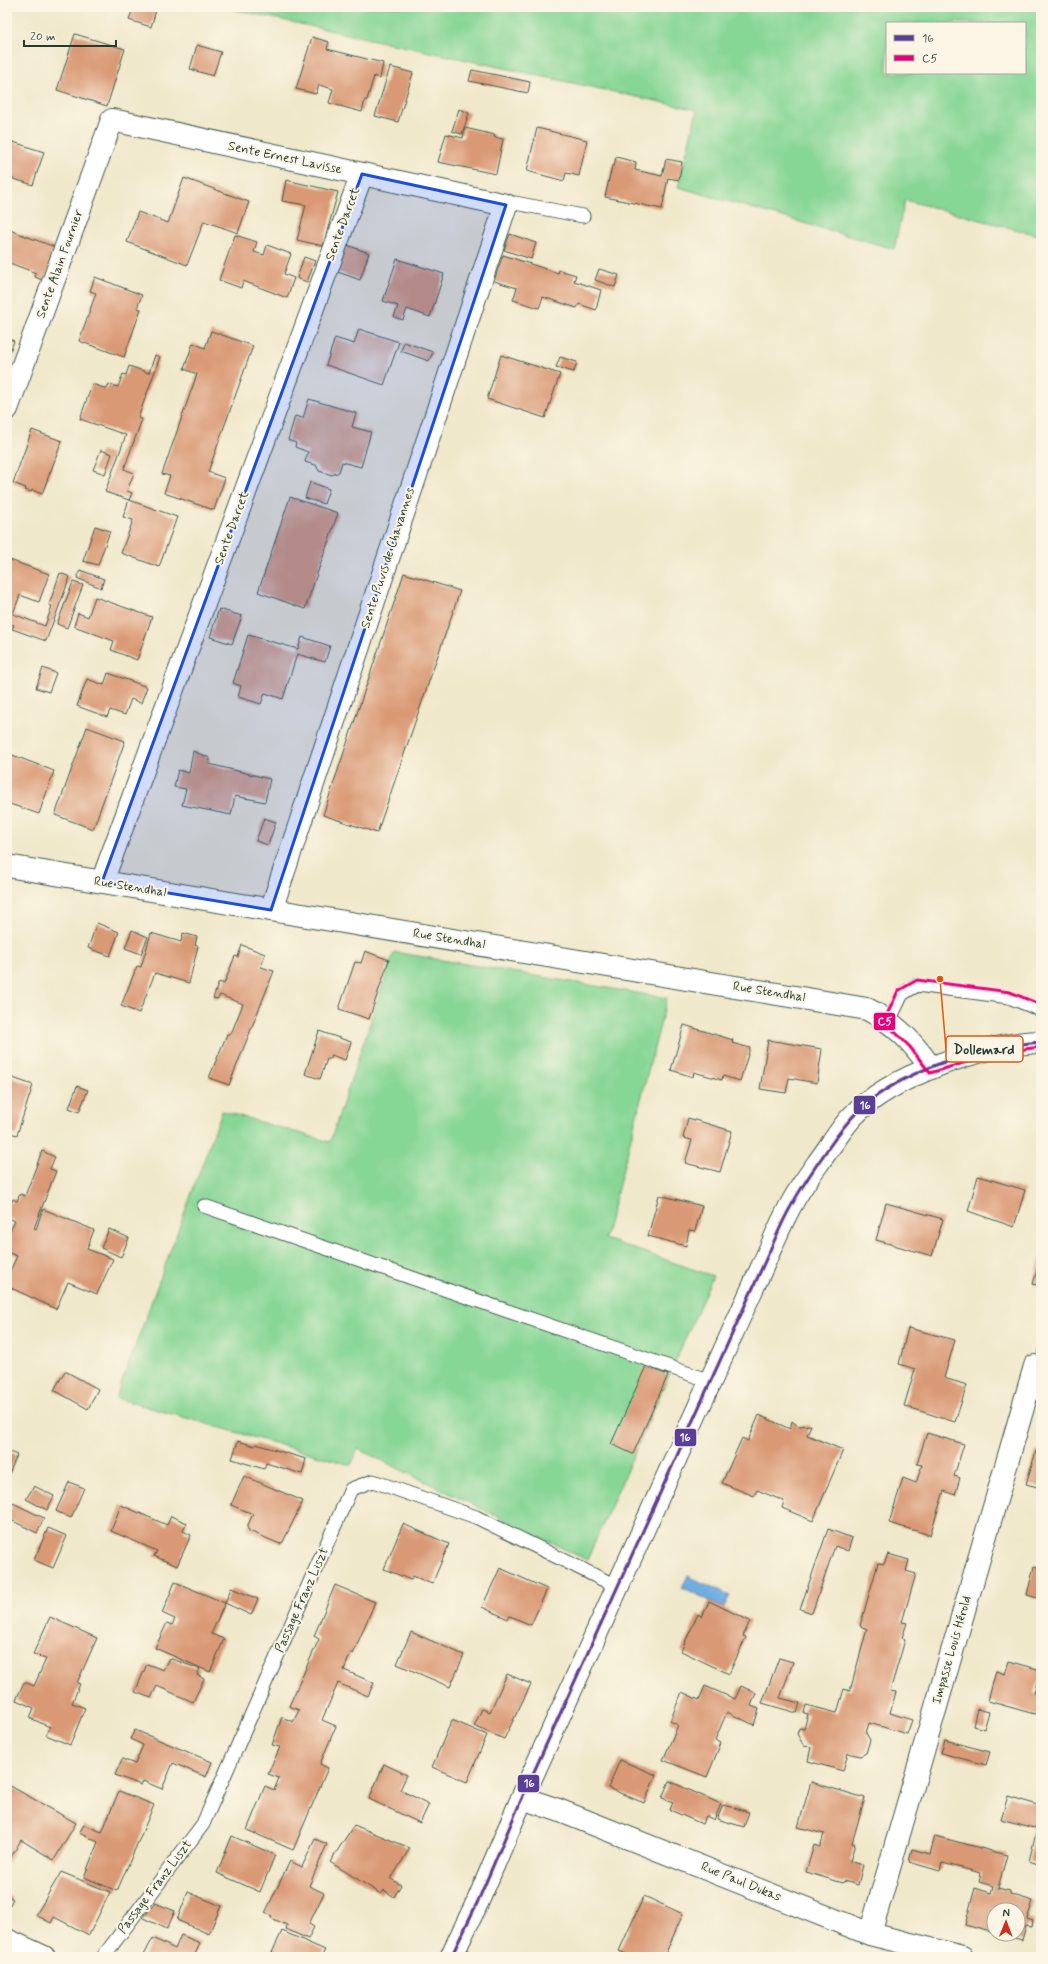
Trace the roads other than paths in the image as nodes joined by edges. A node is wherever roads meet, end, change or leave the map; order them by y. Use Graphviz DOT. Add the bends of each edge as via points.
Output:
graph roads {
  1 [pos="112,120"];
  2 [pos="362,174"];
  3 [pos="506,206"];
  4 [pos="583,216"];
  5 [pos="7,409"];
  6 [pos="7,866"];
  7 [pos="102,882"];
  8 [pos="271,910"];
  9 [pos="1041,1010"];
  10 [pos="889,1021"];
  11 [pos="1041,1042"];
  12 [pos="931,1068"];
  13 [pos="204,1206"];
  14 [pos="1035,1366"];
  15 [pos="710,1380"];
  16 [pos="618,1587"];
  17 [pos="522,1798"];
  18 [pos="870,1934"];
  19 [pos="7,1940"];
  20 [pos="44,1957"];
  21 [pos="103,1957"];
  22 [pos="451,1957"];
  23 [pos="962,1957"];
  1 -- 2 [label="street, Sente Ernest Lavisse"];
  1 -- 5 [label="street, Sente Alain Fournier"];
  2 -- 3 [label="street, Sente Ernest Lavisse"];
  2 -- 7 [label="street, Sente Darcet"];
  3 -- 4 [label="lane" via="515,202"];
  3 -- 8 [label="street, Sente Puvis de Chavannes"];
  6 -- 7 [label="street, Rue Stendhal"];
  7 -- 8 [label="street, Rue Stendhal"];
  8 -- 10 [label="street, Rue Stendhal" via="867,1009"];
  9 -- 10 [label="lane" via="1009,997 917,985 902,994"];
  10 -- 12 [label="street, Rue Stendhal" via="914,1044"];
  11 -- 12 [label="street" via="972,1053"];
  12 -- 15 [label="street" via="891,1088 851,1117 798,1192"];
  13 -- 15 [label="lane"];
  14 -- 18 [label="street, Impasse Louis Hérold"];
  15 -- 16 [label="street"];
  16 -- 17 [label="street"];
  16 -- 21 [label="lane, Passage Franz Liszt" via="476,1517 374,1481 351,1489 203,1824"];
  17 -- 18 [label="street, Rue Paul Dukas"];
  17 -- 22 [label="street"];
  18 -- 23 [label="street, Rue Paul Dukas"];
  19 -- 20 [label="street"];
}
